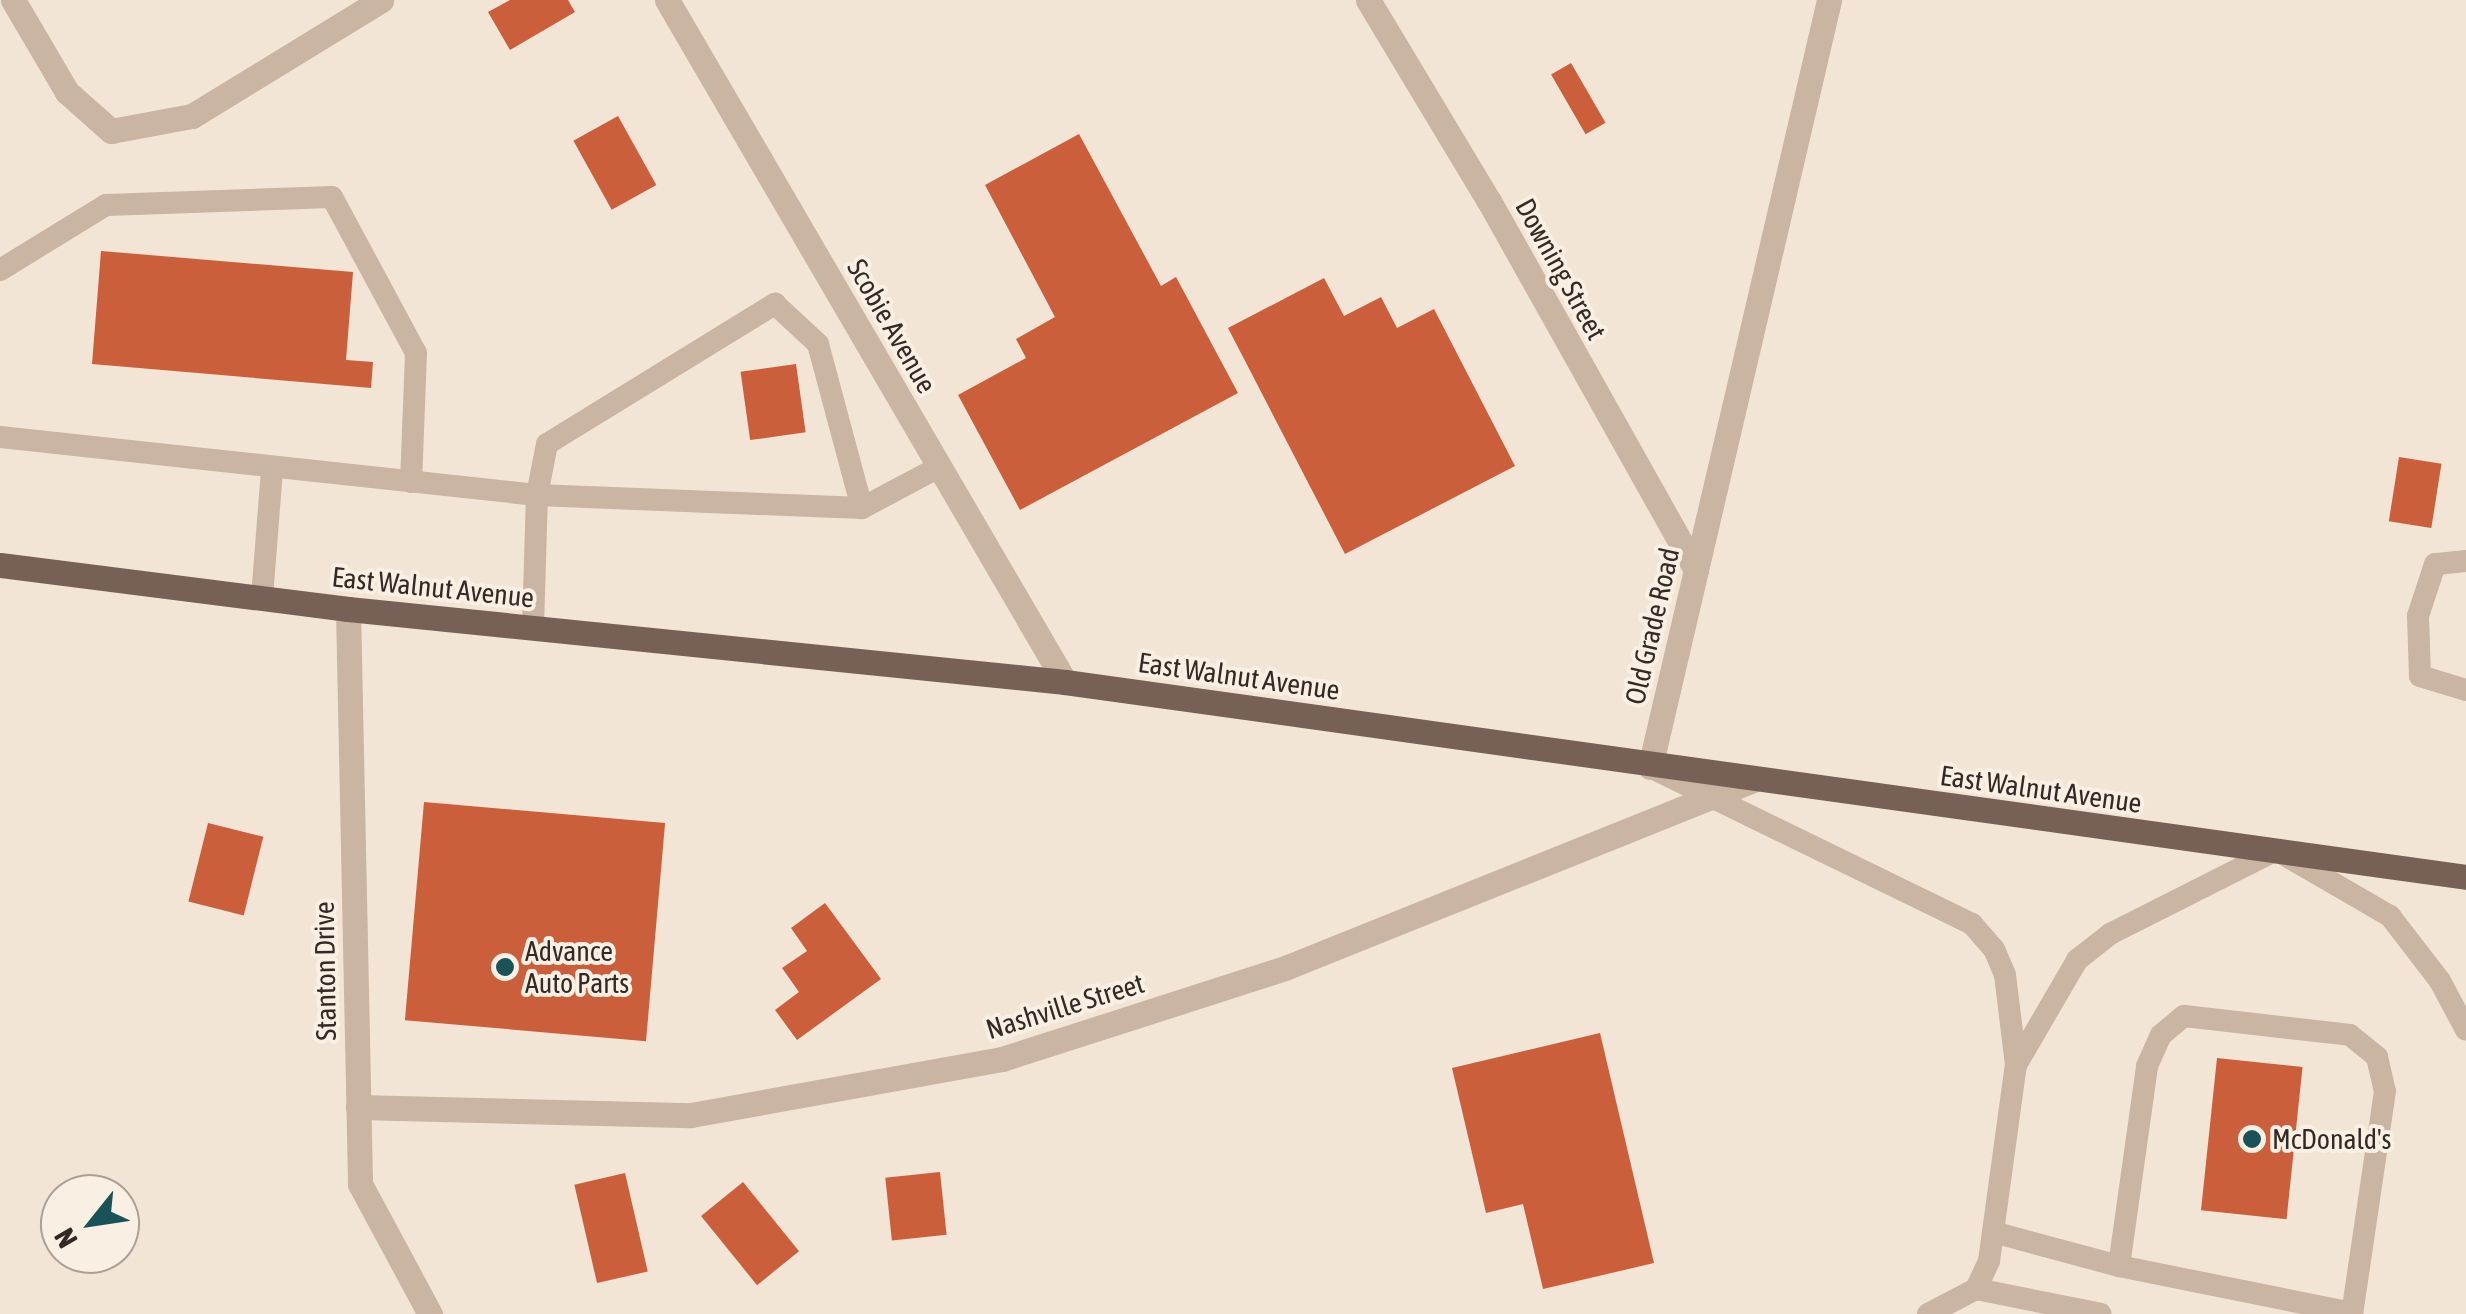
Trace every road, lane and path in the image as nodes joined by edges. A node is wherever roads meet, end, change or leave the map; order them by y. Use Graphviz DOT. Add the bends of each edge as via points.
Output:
graph roads {
  1 [pos="13,0"];
  2 [pos="381,0"];
  3 [pos="668,0"];
  4 [pos="1368,0"];
  5 [pos="1829,0"];
  6 [pos="0,270"];
  7 [pos="0,438"];
  8 [pos="939,466"];
  9 [pos="272,471"];
  10 [pos="411,482"];
  11 [pos="537,494"];
  12 [pos="862,508"];
  13 [pos="2466,561"];
  14 [pos="0,565"];
  15 [pos="1696,570"];
  16 [pos="262,598"];
  17 [pos="348,610"];
  18 [pos="533,628"];
  19 [pos="1065,682"];
  20 [pos="2466,690"];
  21 [pos="1650,767"];
  22 [pos="1753,780"];
  23 [pos="1711,798"];
  24 [pos="2276,850"];
  25 [pos="2466,878"];
  26 [pos="2466,1030"];
  27 [pos="2016,1065"];
  28 [pos="358,1107"];
  29 [pos="1992,1232"];
  30 [pos="2119,1266"];
  31 [pos="1976,1288"];
  32 [pos="2352,1313"];
  33 [pos="430,1314"];
  34 [pos="1928,1314"];
  35 [pos="2100,1314"];
  1 -- 2 [label="street" via="67,92 111,131 192,116"];
  3 -- 8 [label="street, Scobie Avenue"];
  4 -- 15 [label="street, Downing Street" via="1490,201"];
  5 -- 15 [label="street, Old Grade Road"];
  6 -- 10 [label="lane" via="106,205 332,197 416,353"];
  7 -- 9 [label="lane"];
  8 -- 12 [label="lane"];
  8 -- 19 [label="street, Scobie Avenue"];
  9 -- 10 [label="lane"];
  9 -- 16 [label="lane"];
  10 -- 11 [label="lane"];
  11 -- 12 [label="lane"];
  11 -- 12 [label="lane" via="547,444 775,304 818,344"];
  11 -- 18 [label="lane"];
  13 -- 20 [label="lane" via="2435,564 2418,616 2420,676"];
  14 -- 16 [label="main road, East Walnut Avenue"];
  15 -- 21 [label="street, Old Grade Road"];
  16 -- 17 [label="main road, East Walnut Avenue"];
  17 -- 18 [label="main road, East Walnut Avenue"];
  17 -- 28 [label="street, Stanton Drive"];
  18 -- 19 [label="main road, East Walnut Avenue"];
  19 -- 21 [label="main road, East Walnut Avenue"];
  21 -- 22 [label="main road, East Walnut Avenue"];
  21 -- 23 [label="lane"];
  22 -- 23 [label="street, Nashville Street"];
  22 -- 24 [label="main road, East Walnut Avenue"];
  23 -- 27 [label="lane" via="1972,924 2005,975"];
  23 -- 28 [label="street, Nashville Street" via="1284,968 1002,1059 691,1115"];
  24 -- 25 [label="main road, East Walnut Avenue"];
  24 -- 26 [label="lane" via="2390,916 2440,980"];
  24 -- 27 [label="lane" via="2110,934 2076,960"];
  27 -- 29 [label="lane"];
  28 -- 33 [label="street, Stanton Drive" via="360,1184"];
  29 -- 30 [label="lane"];
  29 -- 31 [label="lane" via="1989,1261"];
  30 -- 32 [label="lane"];
  30 -- 32 [label="lane" via="2147,1066 2161,1035 2184,1016 2350,1035 2377,1057 2385,1091"];
  31 -- 34 [label="lane"];
  31 -- 35 [label="lane"];
}
